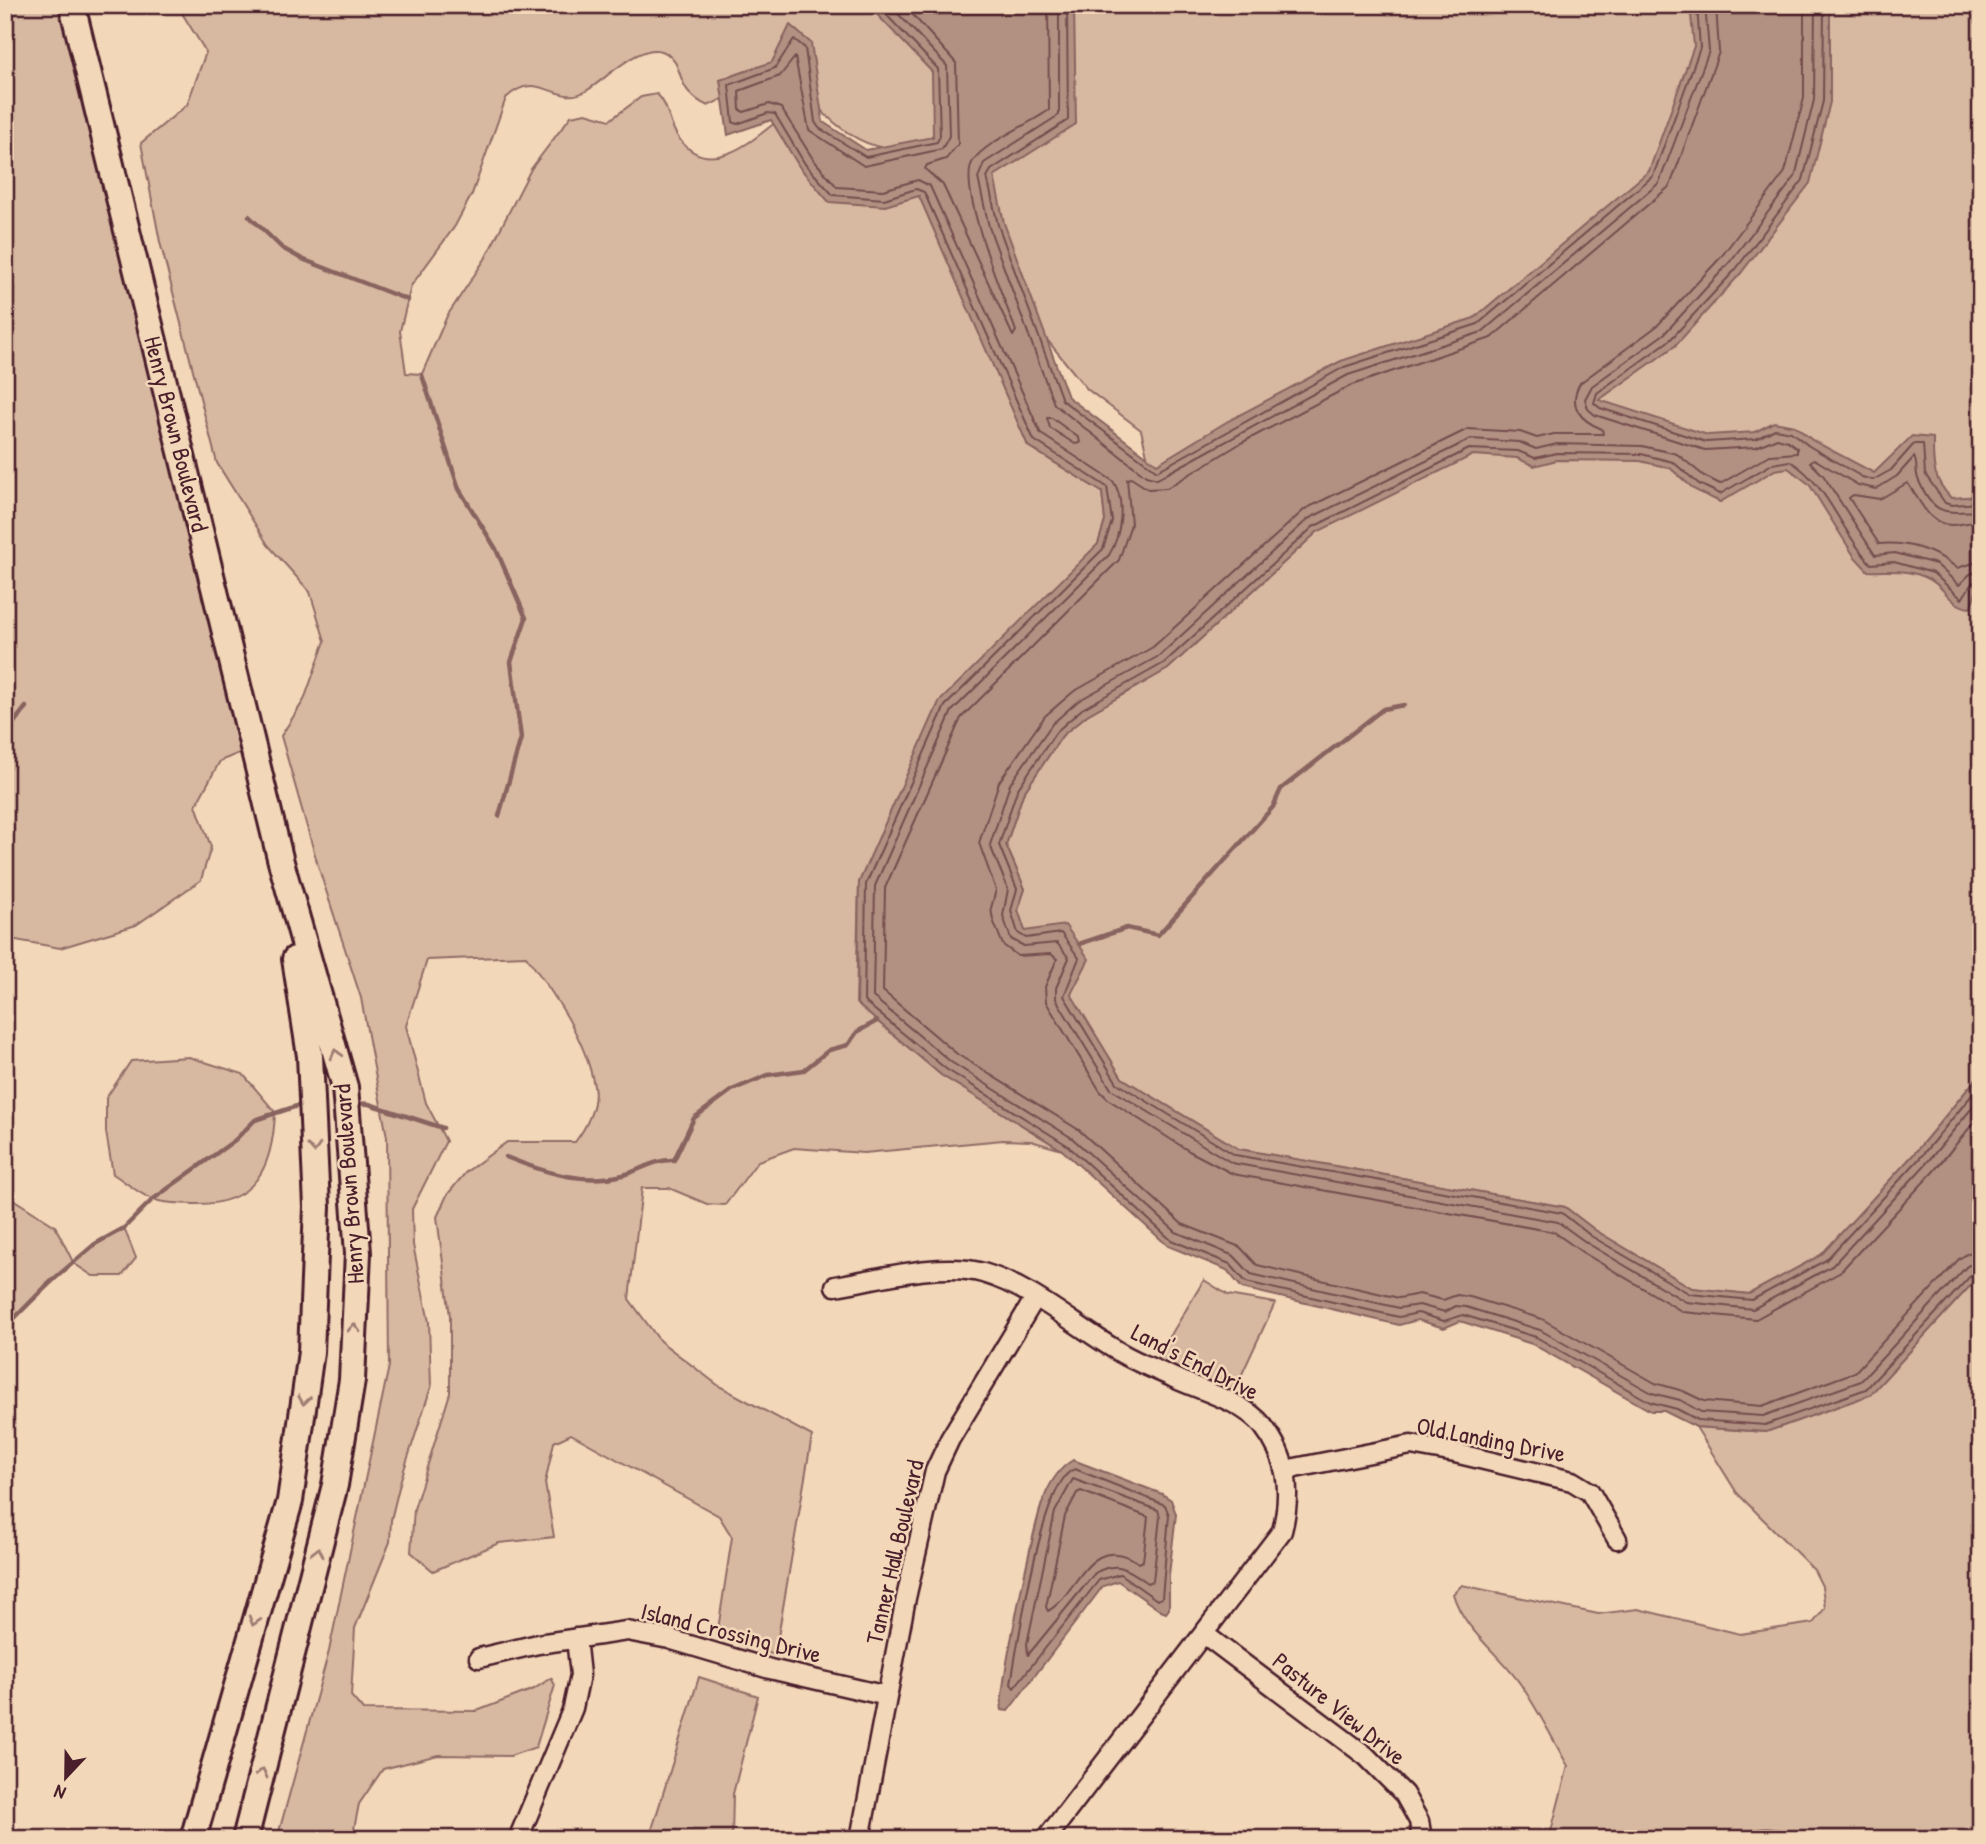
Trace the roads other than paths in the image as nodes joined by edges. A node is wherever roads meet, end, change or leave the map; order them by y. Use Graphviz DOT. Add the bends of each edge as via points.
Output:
graph roads {
  1 [pos="72,5"];
  2 [pos="281,862"];
  3 [pos="835,1286"];
  4 [pos="1035,1298"];
  5 [pos="1285,1471"];
  6 [pos="1616,1539"];
  7 [pos="1204,1634"];
  8 [pos="576,1638"];
  9 [pos="479,1658"];
  10 [pos="887,1696"];
  11 [pos="193,1839"];
  12 [pos="245,1839"];
  13 [pos="518,1839"];
  14 [pos="860,1839"];
  15 [pos="1046,1839"];
  16 [pos="1422,1839"];
  1 -- 2 [label="main road, Henry Brown Boulevard"];
  2 -- 11 [label="main road, Henry Brown Boulevard, one-way" via="310,1056 317,1207 311,1352 290,1501"];
  12 -- 2 [label="main road, Henry Brown Boulevard, one-way" via="335,1485 352,1380 358,1253 345,1087"];
  3 -- 4 [label="street, Land's End Drive" via="953,1269 983,1273"];
  4 -- 5 [label="street, Land's End Drive" via="1123,1354 1241,1408 1261,1423 1280,1451"];
  4 -- 10 [label="street, Tanner Hall Boulevard" via="935,1471"];
  5 -- 6 [label="street, Old Landing Drive" via="1411,1445 1455,1453 1572,1481 1590,1492"];
  5 -- 7 [label="street, Land's End Drive" via="1289,1506 1282,1531"];
  7 -- 15 [label="street, Land's End Drive"];
  7 -- 16 [label="street, Pasture View Drive" via="1366,1756 1404,1794 1419,1821"];
  8 -- 9 [label="street, Island Crossing Drive"];
  8 -- 10 [label="street, Island Crossing Drive" via="628,1631"];
  8 -- 13 [label="street" via="580,1675 573,1708"];
  10 -- 14 [label="street, Tanner Hall Boulevard"];
}
